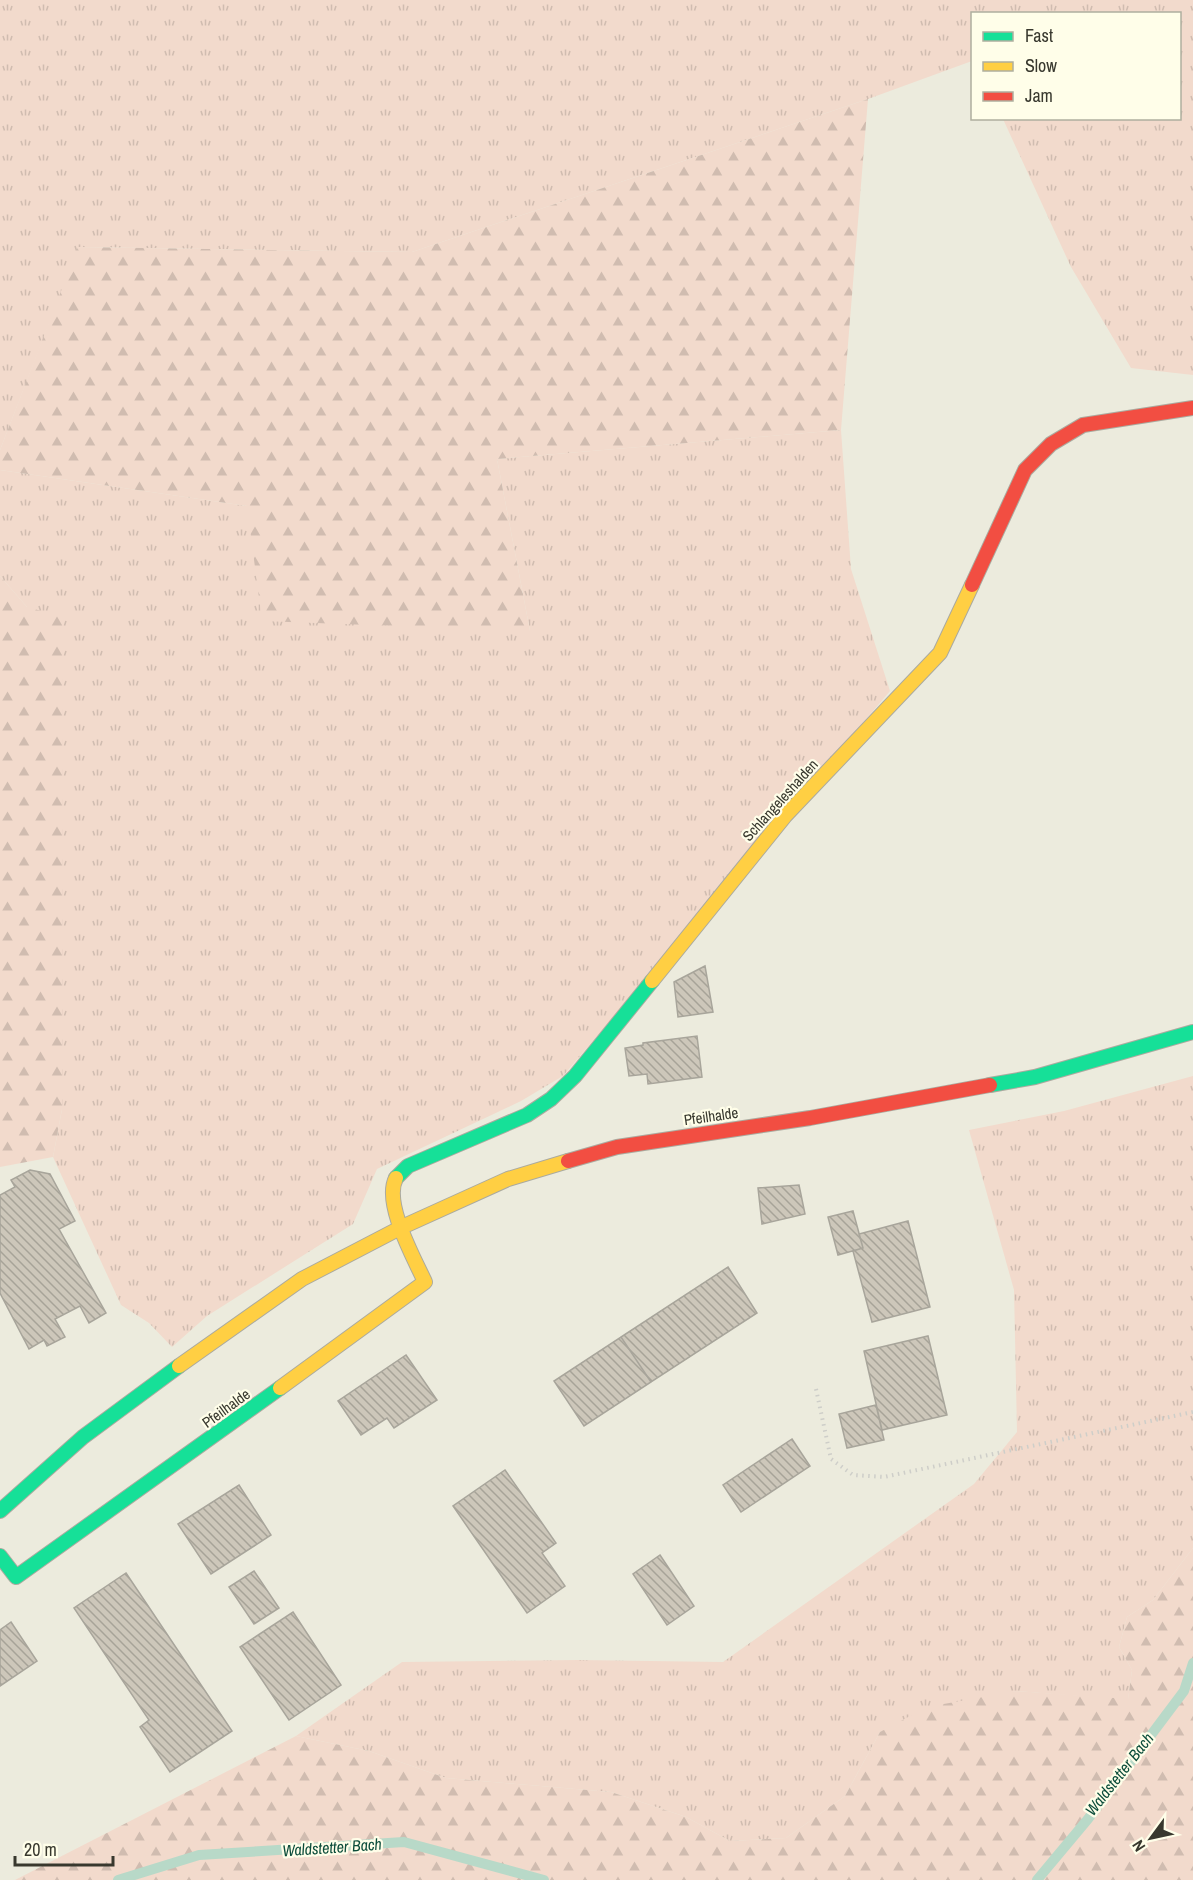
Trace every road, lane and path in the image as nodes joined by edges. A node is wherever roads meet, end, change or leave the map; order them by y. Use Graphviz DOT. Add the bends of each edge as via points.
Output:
graph roads {
  1 [pos="1193,408"];
  2 [pos="1193,1032"];
  3 [pos="402,1227"];
  4 [pos="816,1389"];
  5 [pos="1193,1412"];
  6 [pos="0,1511"];
  7 [pos="0,1556"];
  1 -- 3 [label="street, Schlangeleshalden" via="1083,425 1051,444 1025,470 940,653 785,816 575,1076 527,1115 401,1172 395,1179 392,1196"];
  2 -- 3 [label="street, Pfeilhalde" via="1035,1077 810,1118 617,1147 508,1179"];
  3 -- 6 [label="street, Pfeilhalde" via="303,1279 225,1332 83,1437"];
  3 -- 7 [label="street, Pfeilhalde" via="425,1282 16,1577"];
  4 -- 5 [label="path" via="831,1459 853,1475 884,1477"];
}
